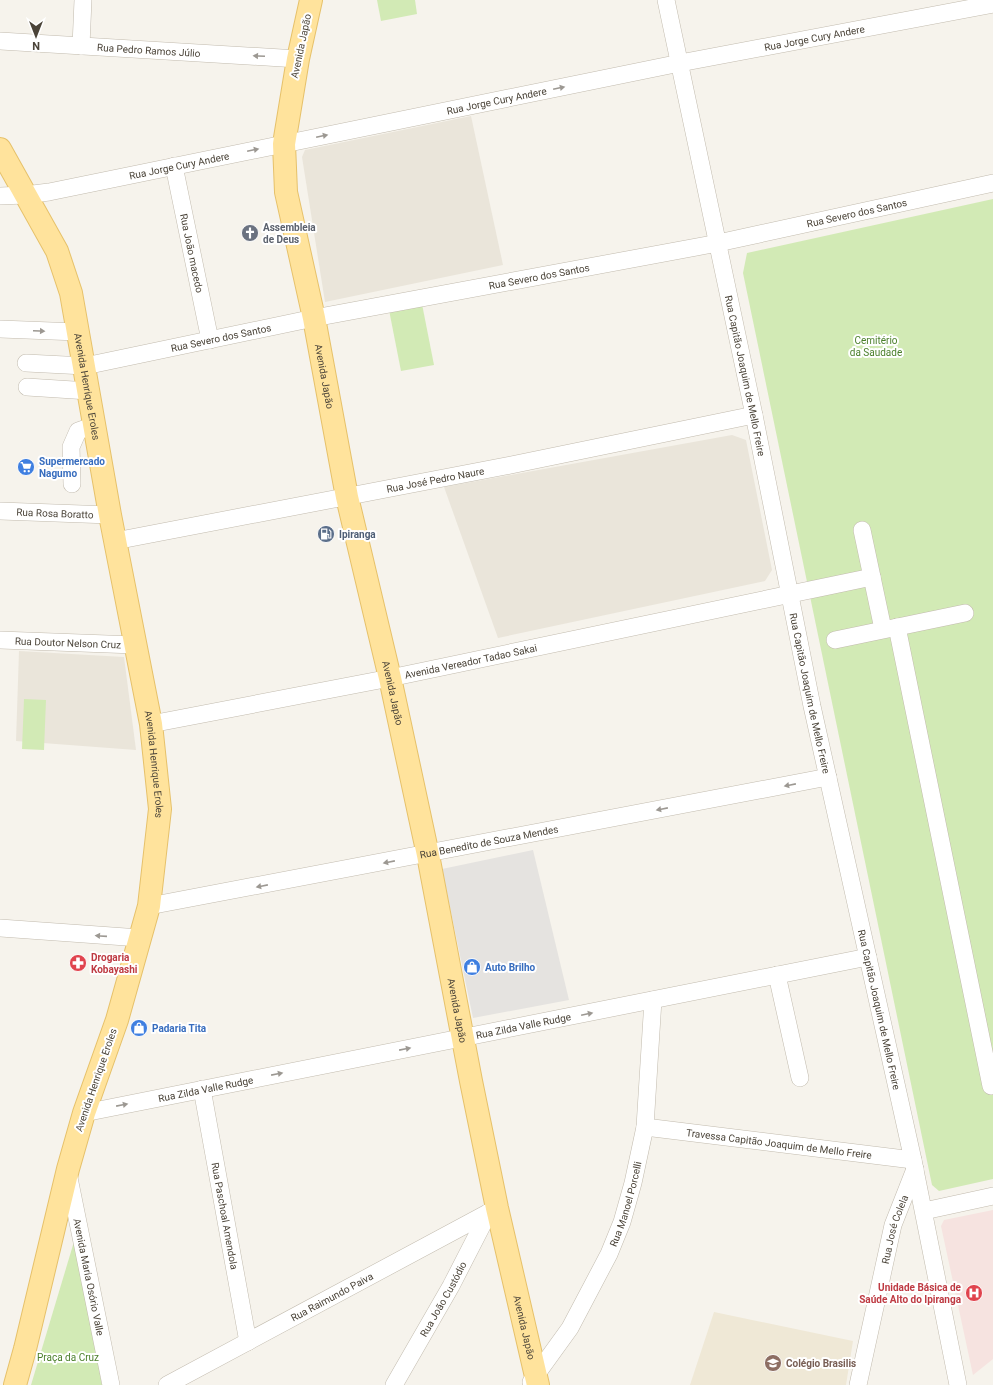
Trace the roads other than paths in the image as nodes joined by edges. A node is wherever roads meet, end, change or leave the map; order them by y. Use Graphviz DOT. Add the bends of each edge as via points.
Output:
graph roads {
  1 [pos="83,0"];
  2 [pos="311,0"];
  3 [pos="666,0"];
  4 [pos="993,4"];
  5 [pos="0,41"];
  6 [pos="81,46"];
  7 [pos="298,59"];
  8 [pos="680,63"];
  9 [pos="284,144"];
  10 [pos="0,149"];
  11 [pos="174,166"];
  12 [pos="993,182"];
  13 [pos="25,195"];
  14 [pos="0,196"];
  15 [pos="718,243"];
  16 [pos="314,318"];
  17 [pos="0,330"];
  18 [pos="78,332"];
  19 [pos="210,340"];
  20 [pos="26,363"];
  21 [pos="85,366"];
  22 [pos="27,387"];
  23 [pos="89,391"];
  24 [pos="754,415"];
  25 [pos="95,425"];
  26 [pos="72,484"];
  27 [pos="347,497"];
  28 [pos="0,511"];
  29 [pos="110,515"];
  30 [pos="862,530"];
  31 [pos="115,541"];
  32 [pos="872,576"];
  33 [pos="790,594"];
  34 [pos="965,613"];
  35 [pos="890,628"];
  36 [pos="0,640"];
  37 [pos="835,640"];
  38 [pos="135,645"];
  39 [pos="390,678"];
  40 [pos="151,724"];
  41 [pos="828,777"];
  42 [pos="428,855"];
  43 [pos="149,906"];
  44 [pos="0,928"];
  45 [pos="140,938"];
  46 [pos="868,958"];
  47 [pos="777,975"];
  48 [pos="653,1000"];
  49 [pos="463,1038"];
  50 [pos="800,1078"];
  51 [pos="991,1086"];
  52 [pos="202,1089"];
  53 [pos="84,1112"];
  54 [pos="645,1127"];
  55 [pos="914,1165"];
  56 [pos="68,1169"];
  57 [pos="993,1196"];
  58 [pos="493,1210"];
  59 [pos="924,1211"];
  60 [pos="248,1342"];
  61 [pos="534,1382"];
  62 [pos="14,1385"];
  63 [pos="111,1385"];
  64 [pos="167,1385"];
  65 [pos="394,1385"];
  66 [pos="858,1385"];
  67 [pos="958,1385"];
  1 -- 6 [label="street"];
  2 -- 7 [label="main road, Avenida Japão"];
  3 -- 8 [label="street, Rua Capitão Joaquim de Mello Freire"];
  4 -- 8 [label="street, Rua Jorge Cury Andere"];
  5 -- 6 [label="street, Rua Pedro Ramos Júlio"];
  7 -- 6 [label="street, Rua Pedro Ramos Júlio, one-way"];
  7 -- 9 [label="main road, Avenida Japão"];
  9 -- 8 [label="street, Rua Jorge Cury Andere, one-way"];
  8 -- 15 [label="street, Rua Capitão Joaquim de Mello Freire"];
  11 -- 9 [label="street, Rua Jorge Cury Andere, one-way"];
  9 -- 16 [label="main road, Avenida Japão" via="286,192"];
  10 -- 13 [label="main road, Avenida Henrique Eroles"];
  11 -- 13 [label="street, Rua Jorge Cury Andere"];
  11 -- 19 [label="street, Rua João macedo"];
  12 -- 15 [label="street, Rua Severo dos Santos"];
  13 -- 14 [label="street, Rua Jorge Cury Andere"];
  13 -- 18 [label="main road, Avenida Henrique Eroles" via="57,250 71,293"];
  15 -- 16 [label="street, Rua Severo dos Santos"];
  15 -- 24 [label="street, Rua Capitão Joaquim de Mello Freire"];
  16 -- 19 [label="street, Rua Severo dos Santos"];
  16 -- 27 [label="main road, Avenida Japão"];
  17 -- 18 [label="street, one-way"];
  18 -- 21 [label="main road, Avenida Henrique Eroles"];
  19 -- 21 [label="street, Rua Severo dos Santos"];
  20 -- 21 [label="street, Rua Severo dos Santos"];
  21 -- 23 [label="main road, Avenida Henrique Eroles"];
  22 -- 23 [label="street"];
  23 -- 25 [label="main road, Avenida Henrique Eroles"];
  24 -- 27 [label="street, Rua José Pedro Naure"];
  24 -- 33 [label="street, Rua Capitão Joaquim de Mello Freire"];
  25 -- 26 [label="street" via="78,431 71,448"];
  25 -- 29 [label="main road, Avenida Henrique Eroles"];
  27 -- 31 [label="street, Rua José Pedro Naure"];
  27 -- 39 [label="main road, Avenida Japão"];
  28 -- 29 [label="street, Rua Rosa Boratto"];
  29 -- 31 [label="main road, Avenida Henrique Eroles"];
  30 -- 32 [label="street"];
  31 -- 38 [label="main road, Avenida Henrique Eroles"];
  32 -- 33 [label="street, Avenida Vereador Tadao Sakai"];
  32 -- 35 [label="street"];
  33 -- 39 [label="street, Avenida Vereador Tadao Sakai"];
  33 -- 41 [label="street, Rua Capitão Joaquim de Mello Freire"];
  34 -- 35 [label="street"];
  35 -- 37 [label="street"];
  35 -- 51 [label="street"];
  36 -- 38 [label="street, Rua Doutor Nelson Cruz"];
  38 -- 40 [label="main road, Avenida Henrique Eroles"];
  39 -- 40 [label="street, Avenida Vereador Tadao Sakai"];
  39 -- 42 [label="main road, Avenida Japão"];
  40 -- 43 [label="main road, Avenida Henrique Eroles" via="160,809"];
  41 -- 42 [label="street, Rua Benedito de Souza Mendes, one-way"];
  41 -- 46 [label="street, Rua Capitão Joaquim de Mello Freire"];
  42 -- 43 [label="street, Rua Benedito de Souza Mendes, one-way"];
  42 -- 49 [label="main road, Avenida Japão"];
  43 -- 45 [label="main road, Avenida Henrique Eroles"];
  45 -- 44 [label="street, one-way"];
  45 -- 53 [label="main road, Avenida Henrique Eroles" via="117,1020"];
  46 -- 47 [label="street, Rua Zilda Valle Rudge"];
  46 -- 55 [label="street, Rua Capitão Joaquim de Mello Freire"];
  47 -- 48 [label="street, Rua Zilda Valle Rudge"];
  47 -- 50 [label="street"];
  49 -- 48 [label="street, Rua Zilda Valle Rudge, one-way"];
  48 -- 54 [label="street, Rua Manoel Porcelli"];
  52 -- 49 [label="street, Rua Zilda Valle Rudge, one-way"];
  49 -- 58 [label="main road, Avenida Japão"];
  53 -- 52 [label="street, Rua Zilda Valle Rudge, one-way"];
  52 -- 60 [label="street, Rua Paschoal Amendola"];
  53 -- 56 [label="main road, Avenida Henrique Eroles"];
  54 -- 55 [label="street, Travessa Capitão Joaquim de Mello Freire"];
  54 -- 61 [label="street, Rua Manoel Porcelli" via="622,1222 609,1254 570,1328"];
  55 -- 59 [label="street, Rua Capitão Joaquim de Mello Freire"];
  55 -- 66 [label="street, Rua José Colela" via="893,1225"];
  56 -- 62 [label="main road, Avenida Henrique Eroles" via="25,1350"];
  56 -- 63 [label="street, Avenida Maria Osório Valle"];
  57 -- 59 [label="street"];
  58 -- 60 [label="street, Rua Raimundo Paiva"];
  58 -- 61 [label="main road, Avenida Japão"];
  58 -- 65 [label="street, Rua João Custódio"];
  59 -- 67 [label="street, Rua Capitão Joaquim de Mello Freire"];
  60 -- 64 [label="street, Rua Raimundo Paiva"];
}
